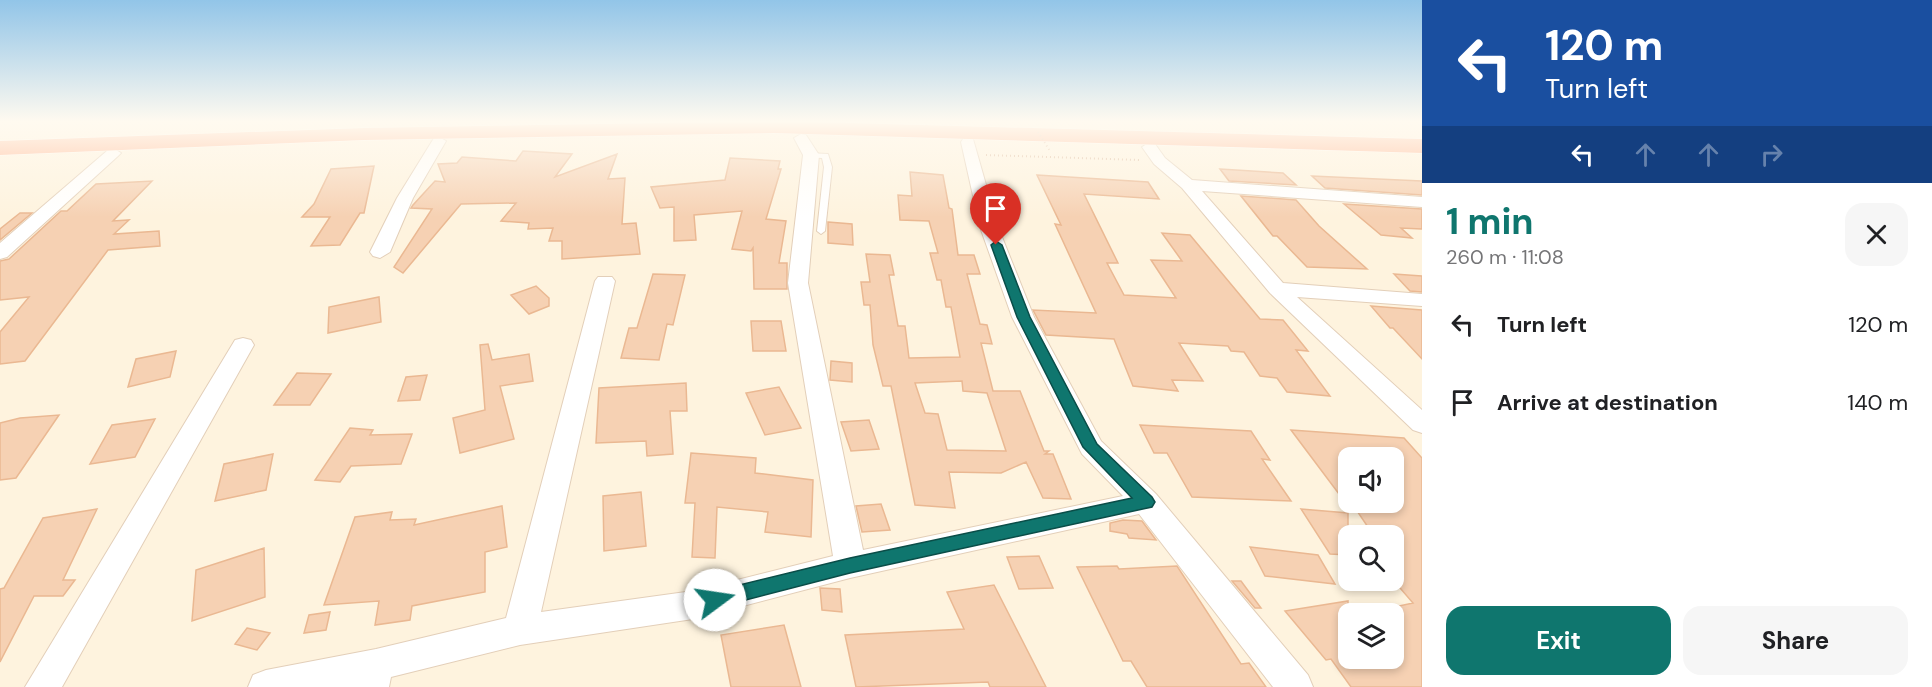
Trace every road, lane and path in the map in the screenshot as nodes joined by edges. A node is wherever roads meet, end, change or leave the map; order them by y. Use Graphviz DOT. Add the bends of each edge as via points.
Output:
graph roads {
  1 [pos="35,153"];
  2 [pos="113,153"];
  3 [pos="433,153"];
  4 [pos="810,153"];
  5 [pos="823,153"];
  6 [pos="970,153"];
  7 [pos="1126,153"];
  8 [pos="1126,153"];
  9 [pos="1155,154"];
  10 [pos="1422,155"];
  11 [pos="0,159"];
  12 [pos="1188,185"];
  13 [pos="1422,202"];
  14 [pos="821,231"];
  15 [pos="380,252"];
  16 [pos="0,253"];
  17 [pos="605,281"];
  18 [pos="1277,289"];
  19 [pos="1422,300"];
  20 [pos="243,345"];
  21 [pos="1422,424"];
  22 [pos="1146,502"];
  23 [pos="850,565"];
  24 [pos="520,630"];
  25 [pos="374,676"];
  26 [pos="43,687"];
  27 [pos="266,687"];
  28 [pos="1295,687"];
  1 -- 11 [label="highway"];
  2 -- 16 [label="street"];
  3 -- 15 [label="street" via="405,198"];
  4 -- 23 [label="street" via="798,283"];
  5 -- 14 [label="lane" via="828,167"];
  6 -- 22 [label="street" via="989,227 1023,317 1091,447"];
  7 -- 9 [label="highway"];
  8 -- 9 [label="path"];
  9 -- 10 [label="highway"];
  9 -- 12 [label="street"];
  12 -- 13 [label="street"];
  12 -- 18 [label="street"];
  17 -- 24 [label="street"];
  18 -- 19 [label="street"];
  18 -- 21 [label="street"];
  20 -- 26 [label="street"];
  22 -- 23 [label="street"];
  22 -- 28 [label="street"];
  23 -- 24 [label="street" via="693,605"];
  24 -- 25 [label="street"];
  25 -- 27 [label="street"];
}
